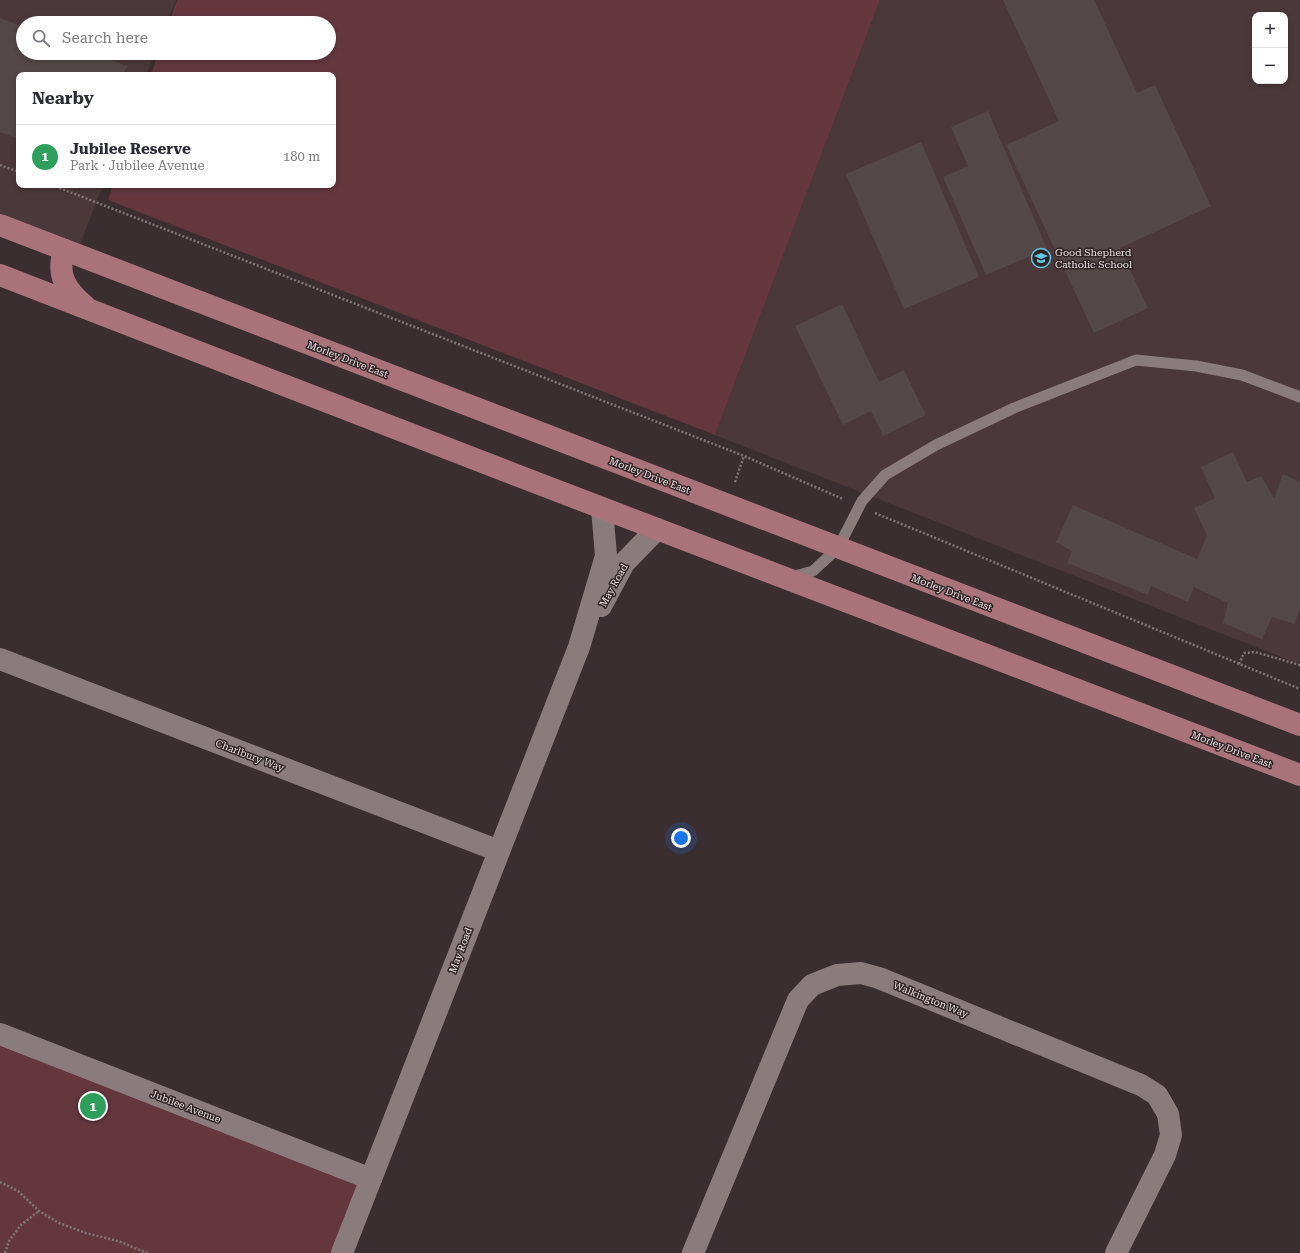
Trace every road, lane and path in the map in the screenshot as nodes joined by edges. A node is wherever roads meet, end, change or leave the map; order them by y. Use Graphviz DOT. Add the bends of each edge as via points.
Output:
graph roads {
  1 [pos="0,165"];
  2 [pos="16,171"];
  3 [pos="60,188"];
  4 [pos="0,225"];
  5 [pos="64,250"];
  6 [pos="0,275"];
  7 [pos="92,311"];
  8 [pos="1300,397"];
  9 [pos="859,506"];
  10 [pos="602,508"];
  11 [pos="657,529"];
  12 [pos="838,548"];
  13 [pos="787,578"];
  14 [pos="579,647"];
  15 [pos="0,659"];
  16 [pos="1238,664"];
  17 [pos="1300,665"];
  18 [pos="1300,689"];
  19 [pos="1300,725"];
  20 [pos="1248,754"];
  21 [pos="1300,756"];
  22 [pos="1300,774"];
  23 [pos="499,851"];
  24 [pos="0,1034"];
  25 [pos="371,1179"];
  26 [pos="0,1182"];
  27 [pos="40,1211"];
  28 [pos="5,1253"];
  29 [pos="147,1253"];
  30 [pos="342,1253"];
  31 [pos="693,1253"];
  32 [pos="1116,1253"];
  1 -- 2 [label="path"];
  3 -- 9 [label="path" via="744,456"];
  4 -- 5 [label="main road, Morley Drive East"];
  5 -- 7 [label="main road" via="61,259 62,272 67,288"];
  5 -- 12 [label="main road, Morley Drive East"];
  6 -- 7 [label="main road, Morley Drive East"];
  7 -- 10 [label="main road, Morley Drive East"];
  8 -- 9 [label="lane" via="1242,375 1196,366 1136,360 1014,408 936,445 885,476"];
  9 -- 12 [label="lane"];
  9 -- 16 [label="path"];
  10 -- 11 [label="main road, Morley Drive East"];
  10 -- 14 [label="street, May Road" via="606,556"];
  11 -- 13 [label="main road, Morley Drive East"];
  11 -- 14 [label="street, May Road" via="624,563"];
  12 -- 13 [label="lane" via="812,571"];
  12 -- 19 [label="main road, Morley Drive East"];
  13 -- 20 [label="main road, Morley Drive East"];
  14 -- 23 [label="street, May Road"];
  15 -- 23 [label="street, Charlbury Way"];
  16 -- 17 [label="path" via="1244,653 1255,652"];
  16 -- 18 [label="path"];
  20 -- 21 [label="main road" via="1283,760"];
  20 -- 22 [label="main road, Morley Drive East"];
  23 -- 25 [label="street, May Road"];
  24 -- 25 [label="street, Jubilee Avenue"];
  25 -- 30 [label="street, May Road"];
  26 -- 27 [label="path" via="18,1191"];
  27 -- 28 [label="path" via="21,1225"];
  27 -- 29 [label="path" via="59,1223 118,1241"];
  31 -- 32 [label="street, Walkington Way" via="798,1000 812,985 837,975 861,973 879,978 1141,1085 1157,1096 1168,1114 1171,1135 1165,1155"];
}
